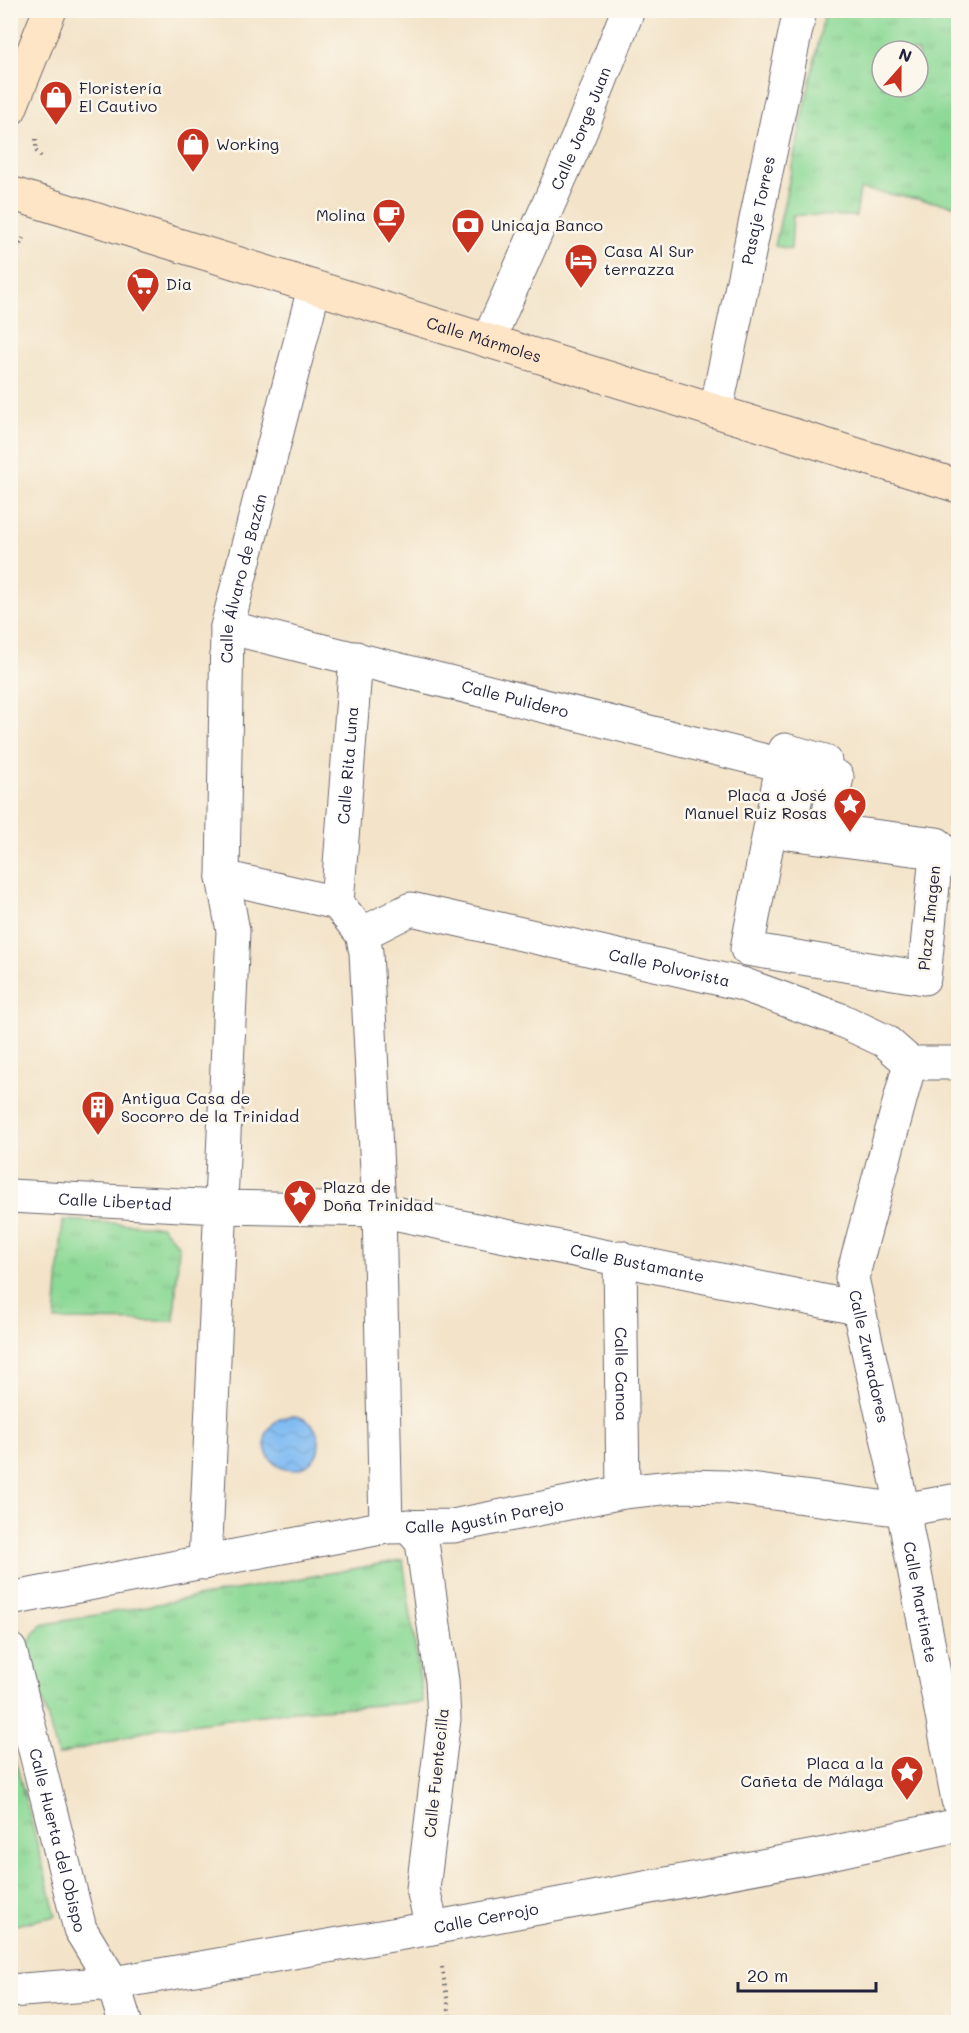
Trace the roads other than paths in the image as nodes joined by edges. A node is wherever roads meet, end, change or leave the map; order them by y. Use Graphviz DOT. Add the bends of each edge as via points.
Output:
graph roads {
  1 [pos="50,10"];
  2 [pos="628,10"];
  3 [pos="800,10"];
  4 [pos="10,109"];
  5 [pos="24,198"];
  6 [pos="314,288"];
  7 [pos="488,341"];
  8 [pos="716,410"];
  9 [pos="958,486"];
  10 [pos="227,627"];
  11 [pos="356,658"];
  12 [pos="947,853"];
  13 [pos="223,877"];
  14 [pos="338,887"];
  15 [pos="362,934"];
  16 [pos="958,1063"];
  17 [pos="910,1064"];
  18 [pos="10,1196"];
  19 [pos="219,1207"];
  20 [pos="379,1210"];
  21 [pos="620,1257"];
  22 [pos="857,1308"];
  23 [pos="623,1492"];
  24 [pos="958,1500"];
  25 [pos="903,1510"];
  26 [pos="397,1527"];
  27 [pos="205,1563"];
  28 [pos="10,1599"];
  29 [pos="10,1650"];
  30 [pos="958,1800"];
  31 [pos="958,1825"];
  32 [pos="432,1928"];
  33 [pos="113,1983"];
  34 [pos="10,1991"];
  35 [pos="125,2022"];
  1 -- 4 [label="main road"];
  2 -- 7 [label="street, Calle Jorge Juan" via="580,133"];
  3 -- 8 [label="street, Pasaje Torres"];
  5 -- 6 [label="main road, Calle Mármoles"];
  6 -- 7 [label="main road, Calle Mármoles"];
  6 -- 10 [label="street, Calle Álvaro de Bazán"];
  7 -- 8 [label="main road, Calle Mármoles"];
  8 -- 9 [label="main road, Calle Mármoles"];
  10 -- 11 [label="street, Calle Pulidero"];
  10 -- 13 [label="street, Calle Álvaro de Bazán"];
  11 -- 12 [label="street, Calle Pulidero" via="802,770 788,833"];
  11 -- 14 [label="street, Calle Rita Luna"];
  12 -- 12 [label="street, Plaza Imagen" via="937,844 825,830 837,777 823,773 825,761 785,750 747,949 924,978"];
  13 -- 14 [label="street"];
  13 -- 19 [label="street" via="233,931"];
  14 -- 15 [label="street"];
  15 -- 17 [label="street, Calle Polvorista" via="411,909 742,984 841,1020 885,1041"];
  15 -- 20 [label="street"];
  16 -- 17 [label="street"];
  17 -- 22 [label="street, Calle Zurradores" via="852,1278"];
  18 -- 19 [label="street, Calle Libertad"];
  19 -- 20 [label="street, Calle Libertad"];
  19 -- 27 [label="street"];
  20 -- 21 [label="street, Calle Bustamante"];
  20 -- 26 [label="street"];
  21 -- 22 [label="street, Calle Bustamante"];
  21 -- 23 [label="street, Calle Canoa"];
  22 -- 25 [label="street, Calle Zurradores"];
  23 -- 25 [label="street, Calle Agustín Parejo" via="682,1486 727,1487"];
  23 -- 26 [label="street, Calle Agustín Parejo" via="453,1526"];
  24 -- 25 [label="street, Calle Agustín Parejo"];
  25 -- 30 [label="street, Calle Martinete"];
  26 -- 27 [label="street, Calle Agustín Parejo"];
  26 -- 32 [label="street, Calle Fuentecilla" via="422,1542 442,1681 444,1719 423,1889"];
  27 -- 28 [label="street, Calle Agustín Parejo"];
  29 -- 33 [label="street, Calle Huerta del Obispo" via="80,1929"];
  31 -- 32 [label="street, Calle Cerrojo" via="826,1854"];
  32 -- 33 [label="street, Calle Cerrojo"];
  33 -- 34 [label="street, Calle Cerrojo"];
  33 -- 35 [label="street, Calle Huerta del Obispo"];
}
